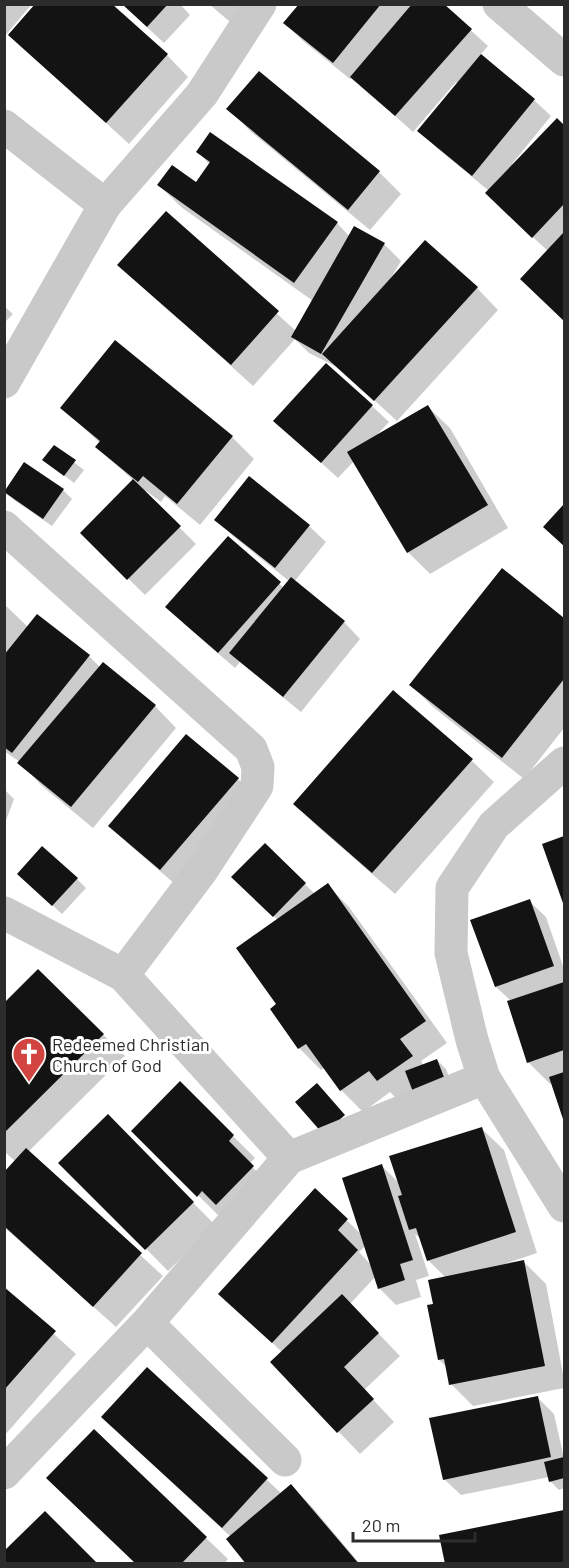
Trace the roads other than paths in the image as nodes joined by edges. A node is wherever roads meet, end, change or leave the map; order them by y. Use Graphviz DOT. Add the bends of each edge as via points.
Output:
graph roads {
  1 [pos="260,4"];
  2 [pos="499,4"];
  3 [pos="564,60"];
  4 [pos="4,126"];
  5 [pos="105,205"];
  6 [pos="4,382"];
  7 [pos="4,527"];
  8 [pos="564,764"];
  9 [pos="4,914"];
  10 [pos="123,975"];
  11 [pos="484,1078"];
  12 [pos="290,1158"];
  13 [pos="564,1203"];
  14 [pos="147,1323"];
  15 [pos="285,1460"];
  16 [pos="4,1473"];
  1 -- 5 [label="street" via="202,94"];
  2 -- 3 [label="street"];
  4 -- 5 [label="street"];
  5 -- 6 [label="street"];
  7 -- 10 [label="street" via="251,749 258,768 257,786"];
  8 -- 11 [label="street" via="494,825 452,888 452,952"];
  9 -- 10 [label="street"];
  10 -- 12 [label="street"];
  11 -- 12 [label="street"];
  11 -- 13 [label="street"];
  12 -- 14 [label="street"];
  14 -- 15 [label="street"];
  14 -- 16 [label="street"];
}
